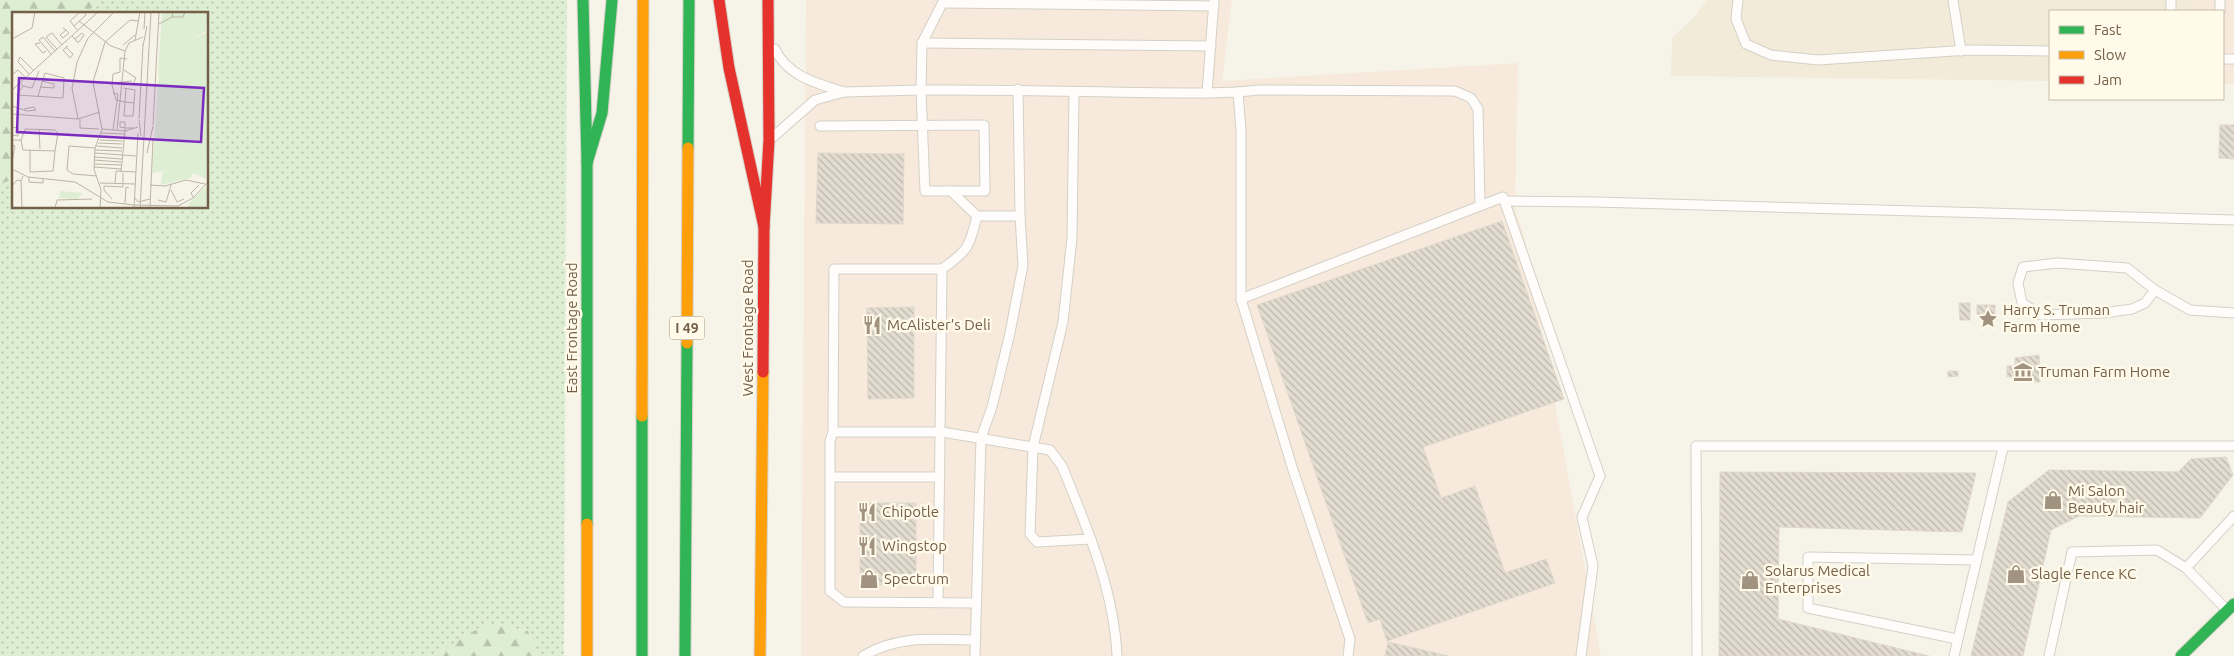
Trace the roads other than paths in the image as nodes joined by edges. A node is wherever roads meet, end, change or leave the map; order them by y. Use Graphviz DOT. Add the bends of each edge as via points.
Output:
graph roads {
  1 [pos="583,0"];
  2 [pos="612,0"];
  3 [pos="643,0"];
  4 [pos="689,0"];
  5 [pos="719,0"];
  6 [pos="768,0"];
  7 [pos="1738,0"];
  8 [pos="1953,0"];
  9 [pos="943,1"];
  10 [pos="1214,3"];
  11 [pos="768,31"];
  12 [pos="922,43"];
  13 [pos="1211,46"];
  14 [pos="1961,51"];
  15 [pos="2049,51"];
  16 [pos="1018,89"];
  17 [pos="921,90"];
  18 [pos="844,92"];
  19 [pos="1238,92"];
  20 [pos="1074,93"];
  21 [pos="1207,93"];
  22 [pos="922,124"];
  23 [pos="820,126"];
  24 [pos="769,140"];
  25 [pos="587,163"];
  26 [pos="951,191"];
  27 [pos="1505,201"];
  28 [pos="1480,206"];
  29 [pos="977,216"];
  30 [pos="1020,216"];
  31 [pos="2234,220"];
  32 [pos="764,227"];
  33 [pos="942,269"];
  34 [pos="2156,290"];
  35 [pos="1241,300"];
  36 [pos="2234,313"];
  37 [pos="833,432"];
  38 [pos="942,432"];
  39 [pos="981,438"];
  40 [pos="2234,446"];
  41 [pos="1033,447"];
  42 [pos="2003,448"];
  43 [pos="831,477"];
  44 [pos="940,477"];
  45 [pos="2234,516"];
  46 [pos="1091,539"];
  47 [pos="1976,560"];
  48 [pos="2186,568"];
  49 [pos="938,602"];
  50 [pos="976,602"];
  51 [pos="2231,607"];
  52 [pos="1958,639"];
  53 [pos="975,640"];
  54 [pos="587,656"];
  55 [pos="642,656"];
  56 [pos="685,656"];
  57 [pos="760,656"];
  58 [pos="863,656"];
  59 [pos="975,656"];
  60 [pos="1117,656"];
  61 [pos="1348,656"];
  62 [pos="1581,656"];
  63 [pos="1697,656"];
  64 [pos="1954,656"];
  65 [pos="2049,656"];
  66 [pos="2181,656"];
  1 -- 25 [label="main road, East Frontage Road"];
  2 -- 25 [label="main road" via="602,114"];
  3 -- 55 [label="main road"];
  4 -- 56 [label="main road, I 49"];
  5 -- 32 [label="main road" via="729,68"];
  6 -- 11 [label="main road, West Frontage Road"];
  7 -- 14 [label="lane" via="1736,19 1746,44 1771,55 1818,60"];
  8 -- 14 [label="lane"];
  9 -- 10 [label="lane"];
  9 -- 12 [label="lane"];
  10 -- 13 [label="lane"];
  11 -- 18 [label="lane" via="778,56 797,74"];
  11 -- 24 [label="main road, West Frontage Road"];
  12 -- 13 [label="lane"];
  12 -- 17 [label="lane"];
  13 -- 21 [label="lane"];
  14 -- 15 [label="lane"];
  16 -- 17 [label="lane"];
  16 -- 20 [label="lane"];
  16 -- 30 [label="lane"];
  17 -- 18 [label="lane"];
  17 -- 22 [label="lane"];
  18 -- 24 [label="lane" via="815,100"];
  19 -- 21 [label="lane"];
  19 -- 28 [label="lane" via="1455,91 1471,98 1478,109"];
  19 -- 35 [label="lane"];
  20 -- 21 [label="lane"];
  20 -- 41 [label="lane" via="1072,238 1062,322"];
  22 -- 23 [label="lane"];
  22 -- 26 [label="lane" via="925,191"];
  22 -- 26 [label="lane" via="984,125 985,191"];
  24 -- 32 [label="main road, West Frontage Road"];
  25 -- 54 [label="main road, East Frontage Road"];
  26 -- 29 [label="lane"];
  27 -- 28 [label="lane" via="1503,197"];
  27 -- 31 [label="lane"];
  27 -- 62 [label="lane" via="1600,476 1582,517 1593,566"];
  28 -- 35 [label="lane"];
  29 -- 30 [label="lane"];
  29 -- 33 [label="lane" via="971,243 963,254"];
  30 -- 39 [label="lane" via="1023,266 1010,334"];
  32 -- 57 [label="main road, West Frontage Road"];
  33 -- 37 [label="lane" via="834,269"];
  33 -- 38 [label="lane"];
  34 -- 34 [label="lane" via="2127,268 2058,263 2023,267 2018,283 2022,304 2041,315 2103,314 2132,309 2145,303"];
  34 -- 36 [label="lane" via="2190,310"];
  35 -- 61 [label="lane" via="1292,470 1350,639"];
  37 -- 38 [label="lane"];
  37 -- 43 [label="lane" via="830,441"];
  38 -- 39 [label="lane"];
  38 -- 44 [label="lane"];
  39 -- 41 [label="lane"];
  39 -- 50 [label="lane"];
  40 -- 42 [label="lane"];
  41 -- 46 [label="lane" via="1050,450 1062,466"];
  41 -- 46 [label="lane" via="1030,534 1037,542"];
  42 -- 47 [label="lane"];
  42 -- 63 [label="lane" via="1696,446"];
  43 -- 44 [label="lane"];
  43 -- 49 [label="lane" via="830,591 844,602"];
  44 -- 49 [label="lane"];
  45 -- 48 [label="lane"];
  46 -- 60 [label="lane" via="1106,581"];
  47 -- 52 [label="lane"];
  47 -- 52 [label="lane" via="1808,557 1808,608"];
  48 -- 51 [label="lane"];
  48 -- 65 [label="lane" via="2157,550 2072,552"];
  49 -- 50 [label="lane"];
  50 -- 53 [label="lane"];
  51 -- 66 [label="main road"];
  52 -- 64 [label="lane"];
  53 -- 58 [label="lane" via="904,640 880,646"];
  53 -- 59 [label="lane"];
}
